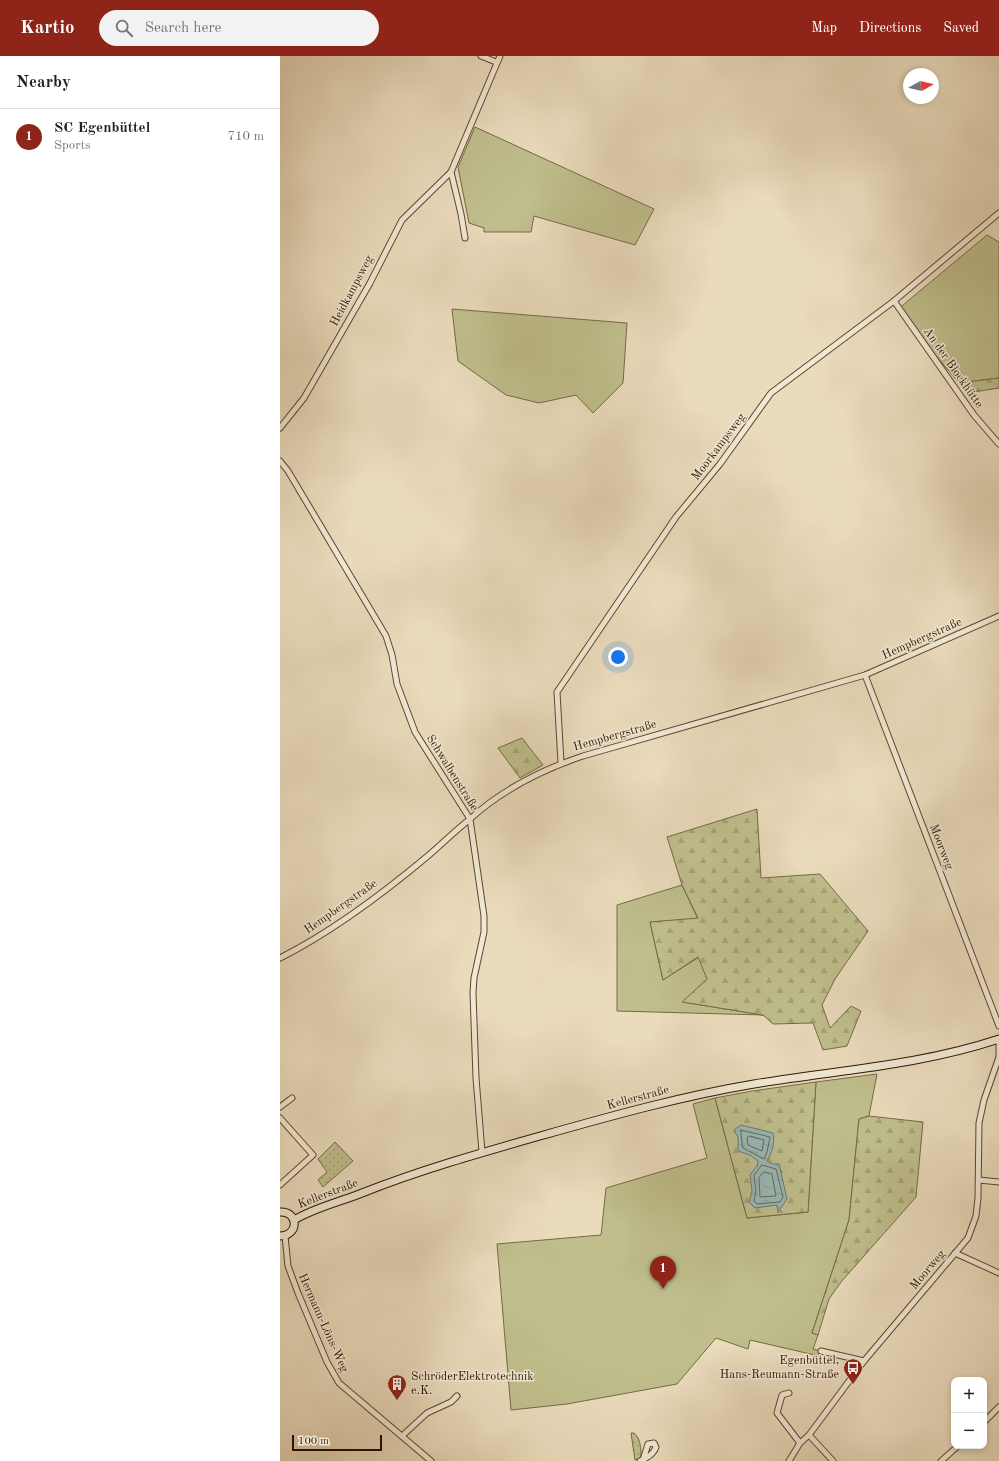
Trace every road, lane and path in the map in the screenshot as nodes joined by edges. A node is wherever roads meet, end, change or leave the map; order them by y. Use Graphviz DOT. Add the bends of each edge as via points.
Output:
graph roads {
  1 [pos="481,56"];
  2 [pos="500,56"];
  3 [pos="496,62"];
  4 [pos="451,172"];
  5 [pos="999,213"];
  6 [pos="465,238"];
  7 [pos="894,301"];
  8 [pos="280,428"];
  9 [pos="999,444"];
  10 [pos="280,461"];
  11 [pos="999,616"];
  12 [pos="865,675"];
  13 [pos="560,763"];
  14 [pos="470,818"];
  15 [pos="280,958"];
  16 [pos="999,1026"];
  17 [pos="999,1041"];
  18 [pos="999,1056"];
  19 [pos="292,1098"];
  20 [pos="280,1107"];
  21 [pos="280,1118"];
  22 [pos="482,1152"];
  23 [pos="979,1180"];
  24 [pos="999,1182"];
  25 [pos="280,1185"];
  26 [pos="280,1208"];
  27 [pos="280,1212"];
  28 [pos="294,1220"];
  29 [pos="282,1236"];
  30 [pos="955,1253"];
  31 [pos="999,1273"];
  32 [pos="821,1351"];
  33 [pos="864,1361"];
  34 [pos="789,1393"];
  35 [pos="457,1396"];
  36 [pos="999,1407"];
  37 [pos="987,1419"];
  38 [pos="809,1435"];
  39 [pos="402,1436"];
  40 [pos="800,1442"];
  41 [pos="955,1449"];
  42 [pos="431,1461"];
  43 [pos="789,1461"];
  44 [pos="833,1461"];
  45 [pos="941,1461"];
  1 -- 3 [label="street"];
  2 -- 3 [label="street, Heidkampsweg"];
  3 -- 4 [label="street, Heidkampsweg"];
  4 -- 6 [label="street"];
  4 -- 8 [label="street, Heidkampsweg" via="402,220 304,398"];
  5 -- 7 [label="street, Moorkampsweg"];
  7 -- 9 [label="street, An der Blockhütte" via="974,415"];
  7 -- 13 [label="street, Moorkampsweg" via="771,393 720,464 676,517 558,692"];
  10 -- 14 [label="street, Schwalbenstraße" via="386,636 397,684 415,732"];
  11 -- 12 [label="street, Hempbergstraße"];
  12 -- 13 [label="street, Hempbergstraße"];
  12 -- 16 [label="street, Moorweg"];
  13 -- 14 [label="street, Hempbergstraße" via="518,783"];
  14 -- 15 [label="street, Hempbergstraße" via="431,854 368,902 328,930"];
  14 -- 22 [label="street, Schwalbenstraße" via="484,916 484,932 473,993"];
  17 -- 18 [label="street, Moorweg"];
  17 -- 22 [label="main road, Kellerstraße" via="897,1065 764,1082 690,1096"];
  18 -- 23 [label="street, Moorweg" via="979,1123"];
  19 -- 20 [label="street"];
  21 -- 25 [label="street" via="313,1155"];
  22 -- 28 [label="main road, Kellerstraße" via="416,1172"];
  23 -- 24 [label="street"];
  23 -- 30 [label="street, Moorweg" via="976,1216 968,1238"];
  26 -- 27 [label="street"];
  27 -- 28 [label="main road, Kellerstraße" via="289,1213"];
  28 -- 29 [label="main road, Kellerstraße" via="292,1232"];
  29 -- 39 [label="street, Hermann-Löns-Weg" via="288,1266 298,1294 327,1362 339,1383"];
  30 -- 31 [label="street"];
  30 -- 33 [label="street, Moorweg"];
  32 -- 33 [label="street"];
  33 -- 38 [label="street, Moorweg"];
  34 -- 40 [label="street" via="782,1395 777,1413"];
  35 -- 39 [label="street" via="451,1402 427,1413"];
  36 -- 37 [label="street"];
  38 -- 40 [label="street, Moorweg"];
  38 -- 44 [label="street"];
  39 -- 42 [label="street, Hermann-Löns-Weg"];
  40 -- 43 [label="street, Moorweg"];
  41 -- 45 [label="street"];
}
